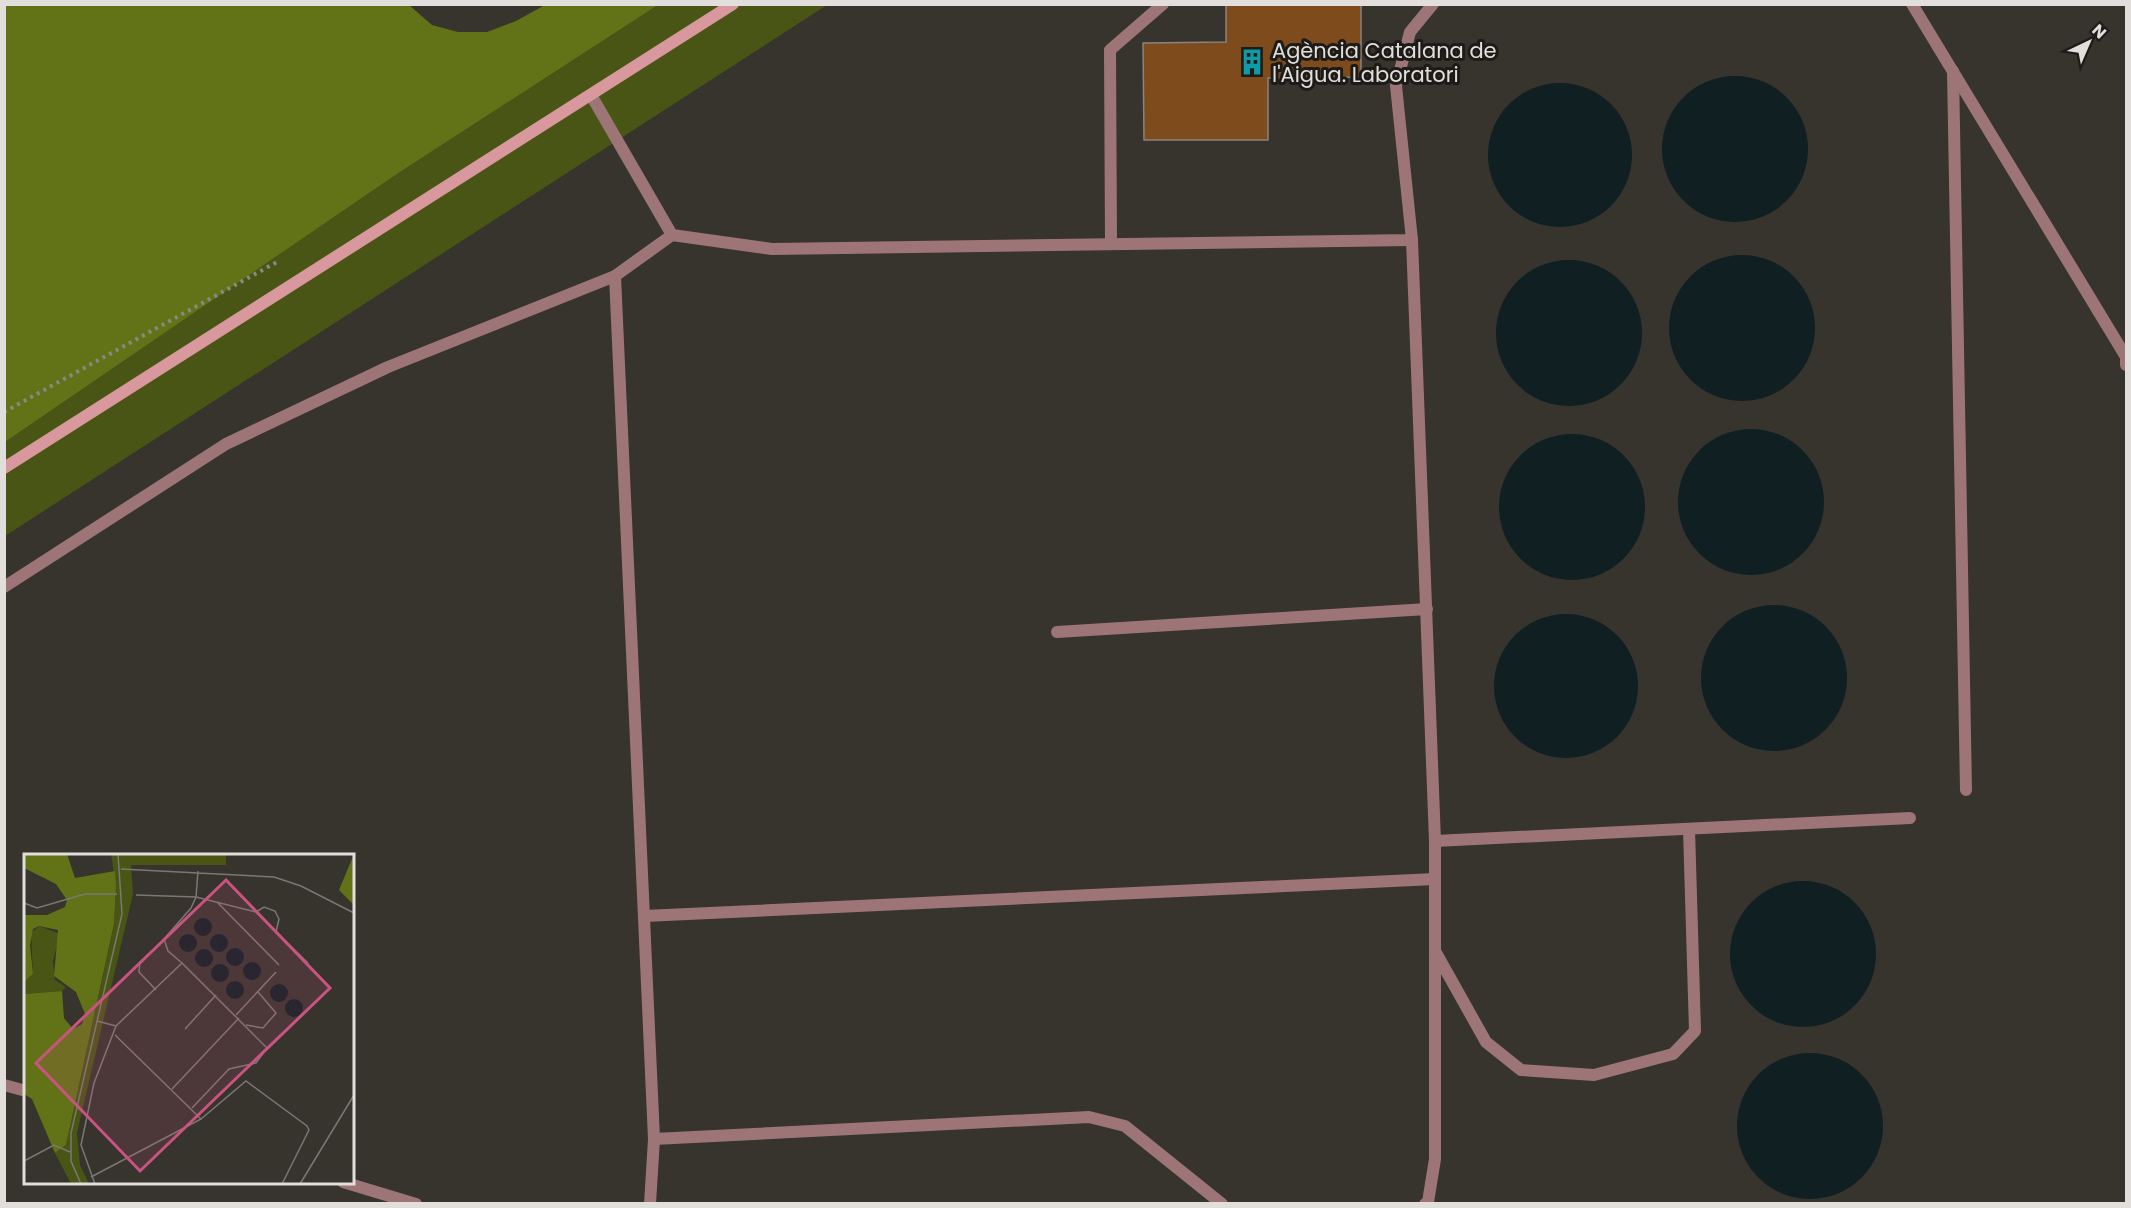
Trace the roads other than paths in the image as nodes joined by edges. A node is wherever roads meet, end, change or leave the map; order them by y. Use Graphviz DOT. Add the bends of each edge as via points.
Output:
graph roads {
  1 [pos="733,4"];
  2 [pos="1163,4"];
  3 [pos="1433,4"];
  4 [pos="1912,4"];
  5 [pos="1953,71"];
  6 [pos="591,95"];
  7 [pos="672,235"];
  8 [pos="1412,240"];
  9 [pos="1111,244"];
  10 [pos="615,276"];
  11 [pos="2126,357"];
  12 [pos="2127,365"];
  13 [pos="4,468"];
  14 [pos="4,587"];
  15 [pos="1427,609"];
  16 [pos="1057,632"];
  17 [pos="1966,790"];
  18 [pos="1910,818"];
  19 [pos="1689,829"];
  20 [pos="1435,841"];
  21 [pos="1435,879"];
  22 [pos="644,916"];
  23 [pos="1435,950"];
  24 [pos="4,1085"];
  25 [pos="24,1090"];
  26 [pos="654,1139"];
  27 [pos="350,1184"];
  28 [pos="416,1203"];
  29 [pos="650,1203"];
  30 [pos="1222,1203"];
  31 [pos="1425,1203"];
  1 -- 6 [label="street"];
  2 -- 9 [label="lane" via="1110,50"];
  3 -- 8 [label="lane" via="1410,32 1396,86"];
  4 -- 5 [label="lane"];
  5 -- 11 [label="lane"];
  5 -- 17 [label="lane"];
  6 -- 7 [label="lane"];
  6 -- 13 [label="street"];
  7 -- 9 [label="lane" via="772,249"];
  7 -- 10 [label="lane"];
  8 -- 9 [label="lane"];
  8 -- 15 [label="lane"];
  10 -- 14 [label="lane" via="388,367 226,444"];
  10 -- 22 [label="lane"];
  11 -- 12 [label="lane"];
  15 -- 16 [label="lane"];
  15 -- 20 [label="lane"];
  18 -- 19 [label="lane"];
  19 -- 20 [label="lane"];
  19 -- 23 [label="lane" via="1695,1031 1673,1054 1594,1075 1521,1070 1486,1042"];
  20 -- 21 [label="lane"];
  21 -- 22 [label="lane"];
  21 -- 23 [label="lane"];
  22 -- 26 [label="lane"];
  23 -- 31 [label="lane" via="1435,1159"];
  24 -- 25 [label="lane"];
  26 -- 29 [label="lane"];
  26 -- 30 [label="lane" via="1089,1117 1125,1126"];
  27 -- 28 [label="lane"];
}
